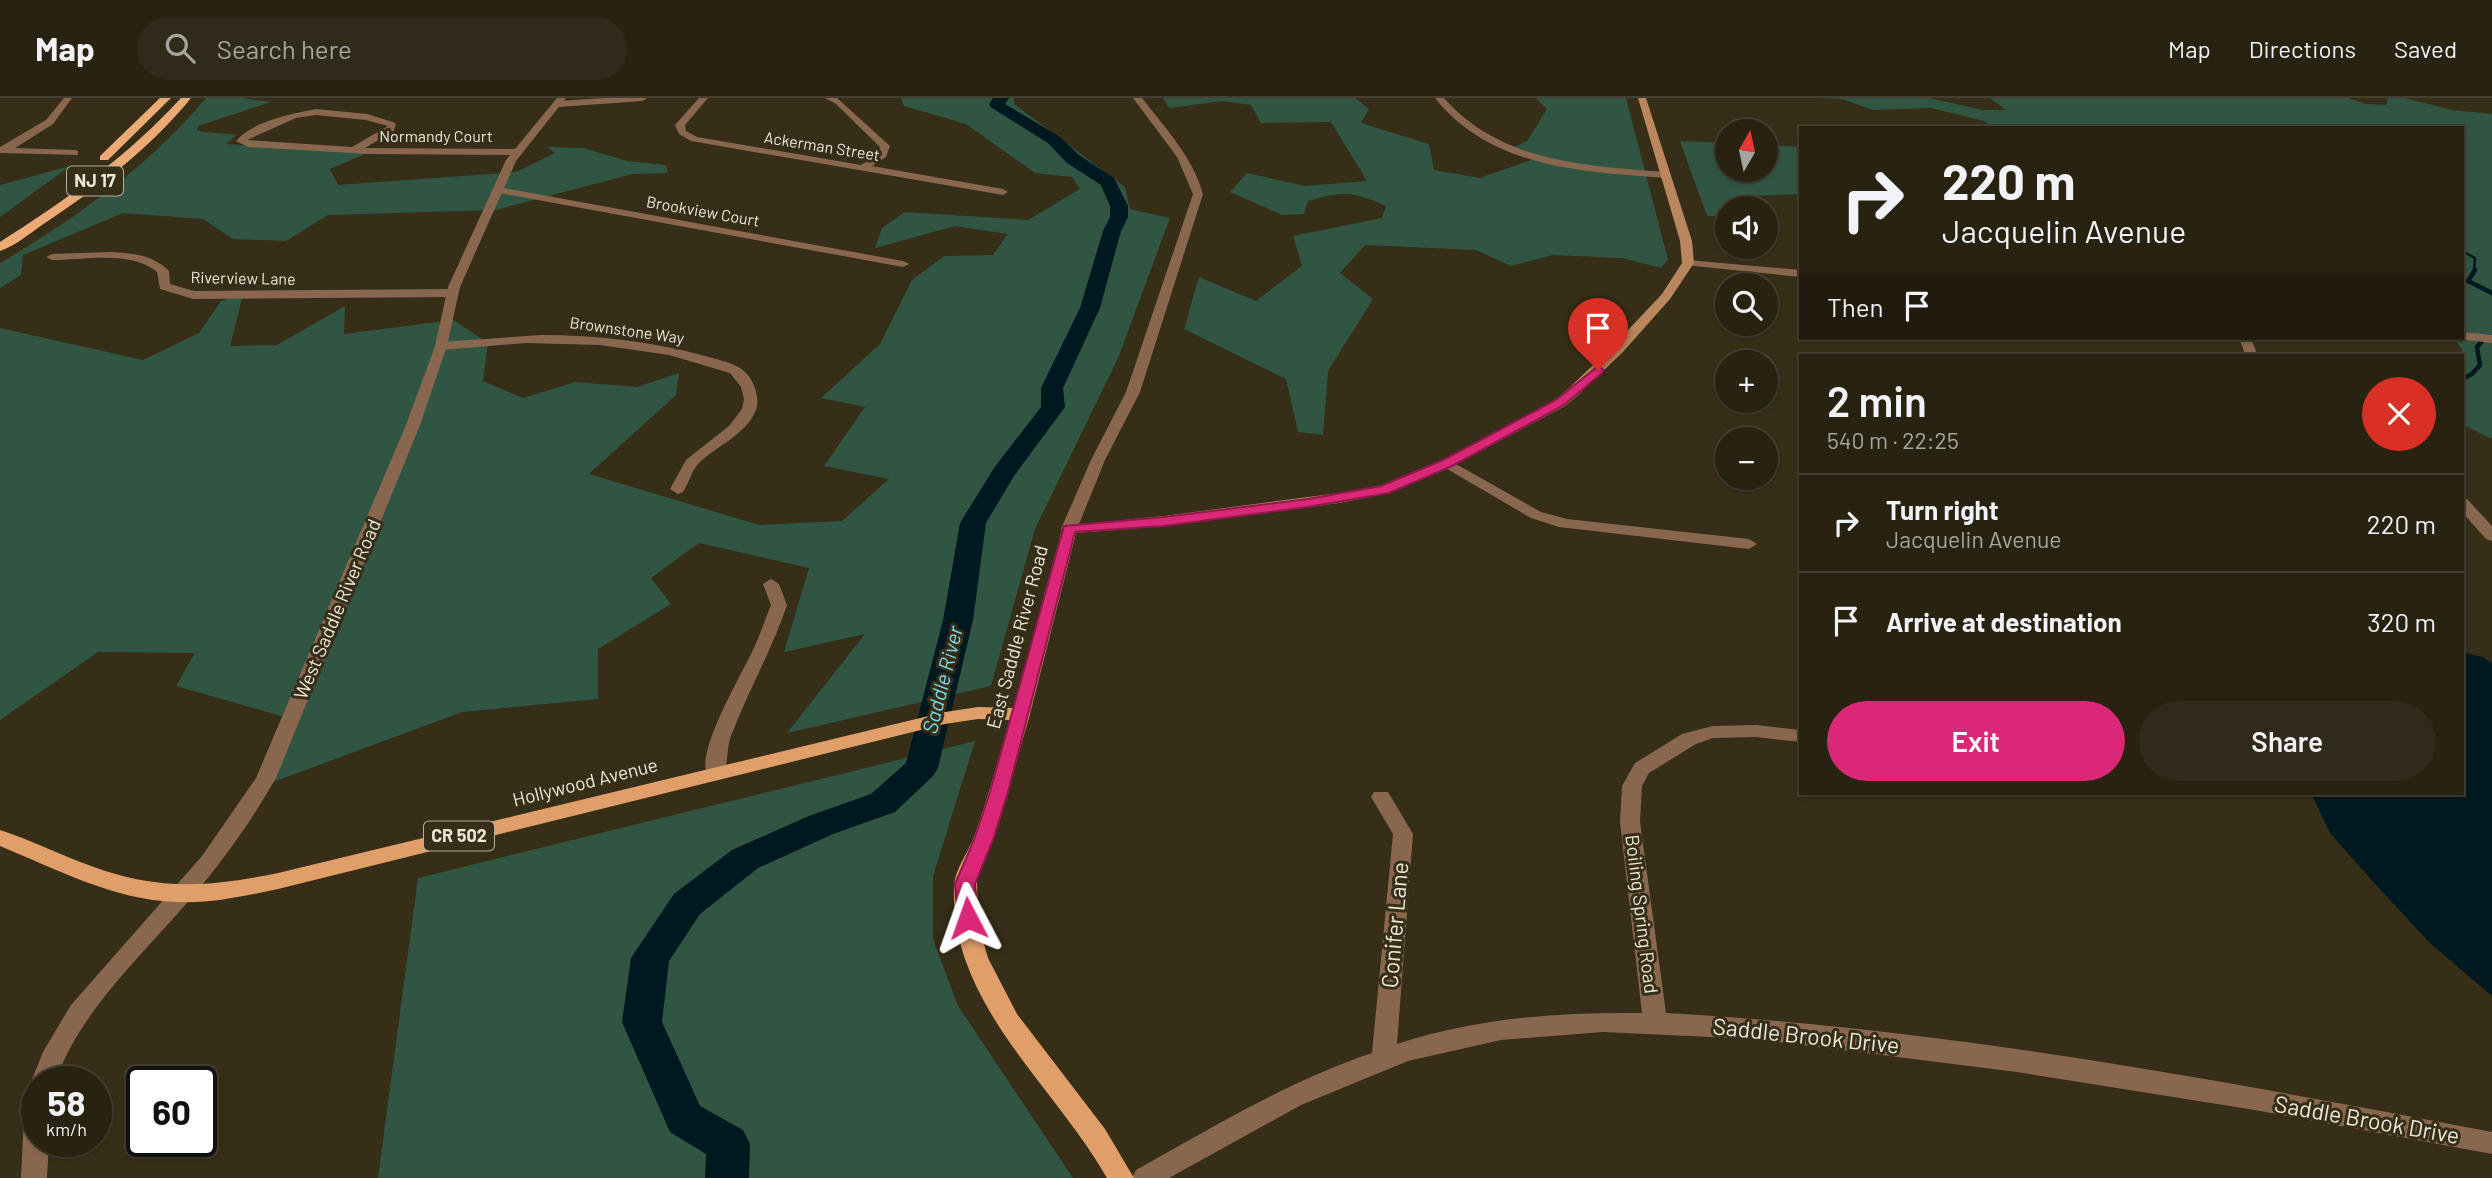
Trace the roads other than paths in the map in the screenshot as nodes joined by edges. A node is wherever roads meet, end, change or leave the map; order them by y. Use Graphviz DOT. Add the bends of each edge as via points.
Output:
graph roads {
  1 [pos="68,98"];
  2 [pos="166,98"];
  3 [pos="186,98"];
  4 [pos="643,98"];
  5 [pos="704,98"];
  6 [pos="829,98"];
  7 [pos="1137,98"];
  8 [pos="1439,98"];
  9 [pos="1642,98"];
  10 [pos="560,101"];
  11 [pos="2,150"];
  12 [pos="354,150"];
  13 [pos="518,152"];
  14 [pos="75,153"];
  15 [pos="94,166"];
  16 [pos="861,169"];
  17 [pos="1666,175"];
  18 [pos="498,190"];
  19 [pos="1003,192"];
  20 [pos="32,211"];
  21 [pos="0,233"];
  22 [pos="0,247"];
  23 [pos="52,257"];
  24 [pos="1688,263"];
  25 [pos="903,264"];
  26 [pos="1799,274"];
  27 [pos="453,293"];
  28 [pos="2464,336"];
  29 [pos="2492,339"];
  30 [pos="441,346"];
  31 [pos="1447,463"];
  32 [pos="678,489"];
  33 [pos="2464,504"];
  34 [pos="1069,529"];
  35 [pos="2492,536"];
  36 [pos="1749,544"];
  37 [pos="771,584"];
  38 [pos="1021,714"];
  39 [pos="1799,736"];
  40 [pos="715,774"];
  41 [pos="1381,797"];
  42 [pos="0,838"];
  43 [pos="182,894"];
  44 [pos="1655,1021"];
  45 [pos="1384,1058"];
  46 [pos="49,1066"];
  47 [pos="2492,1143"];
  48 [pos="35,1157"];
  49 [pos="34,1178"];
  50 [pos="1121,1178"];
  51 [pos="1145,1178"];
  1 -- 11 [label="street" via="36,131"];
  2 -- 15 [label="highway, NJ 17"];
  3 -- 22 [label="highway, NJ 17" via="113,168"];
  4 -- 10 [label="street"];
  5 -- 16 [label="street, Ackerman Street" via="680,125 682,132 694,139"];
  6 -- 16 [label="street" via="886,146 883,155"];
  7 -- 34 [label="street, East Saddle River Road" via="1194,180 1197,198 1133,392"];
  8 -- 17 [label="street" via="1470,129 1514,149 1578,166"];
  9 -- 17 [label="main road"];
  10 -- 13 [label="street, West Saddle River Road"];
  11 -- 14 [label="street"];
  12 -- 12 [label="street, Normandy Court" via="248,144 241,139 294,116 316,112 366,117 394,127"];
  12 -- 13 [label="street, Normandy Court"];
  13 -- 18 [label="street, West Saddle River Road"];
  16 -- 19 [label="street, Ackerman Street"];
  17 -- 24 [label="main road"];
  18 -- 25 [label="street, Brookview Court"];
  18 -- 27 [label="street, West Saddle River Road"];
  20 -- 21 [label="highway"];
  23 -- 27 [label="street, Riverview Lane" via="154,262 163,271 164,286 193,295"];
  24 -- 26 [label="street"];
  24 -- 31 [label="main road" via="1666,296 1617,351 1560,403"];
  27 -- 30 [label="street, West Saddle River Road"];
  28 -- 29 [label="street"];
  30 -- 32 [label="street, Brownstone Way" via="581,340 655,349 735,370 744,376 751,392 749,410 743,421 694,461"];
  30 -- 43 [label="street, West Saddle River Road" via="383,499 265,778 240,819"];
  31 -- 34 [label="main road" via="1384,490 1339,498"];
  31 -- 36 [label="street" via="1549,520"];
  33 -- 35 [label="street"];
  34 -- 38 [label="main road, East Saddle River Road"];
  37 -- 40 [label="street" via="779,605 722,735"];
  38 -- 40 [label="main road, Hollywood Avenue / CR 502" via="970,714"];
  38 -- 50 [label="main road, East Saddle River Road" via="984,840 965,884 970,929 989,986 1011,1026"];
  39 -- 44 [label="street, Boiling Spring Road" via="1713,732 1689,739 1642,768 1632,786 1630,822"];
  40 -- 43 [label="main road, Hollywood Avenue / CR 502" via="278,881"];
  41 -- 45 [label="street, Conifer Lane" via="1403,834"];
  42 -- 43 [label="main road, Hollywood Avenue / CR 502" via="118,882"];
  43 -- 46 [label="street, West Saddle River Road" via="74,1021"];
  44 -- 45 [label="street, Saddle Brook Drive" via="1559,1023 1492,1031"];
  44 -- 47 [label="street, Saddle Brook Drive" via="1916,1047 2065,1068"];
  45 -- 51 [label="street, Saddle Brook Drive" via="1305,1091"];
  48 -- 49 [label="street"];
}
